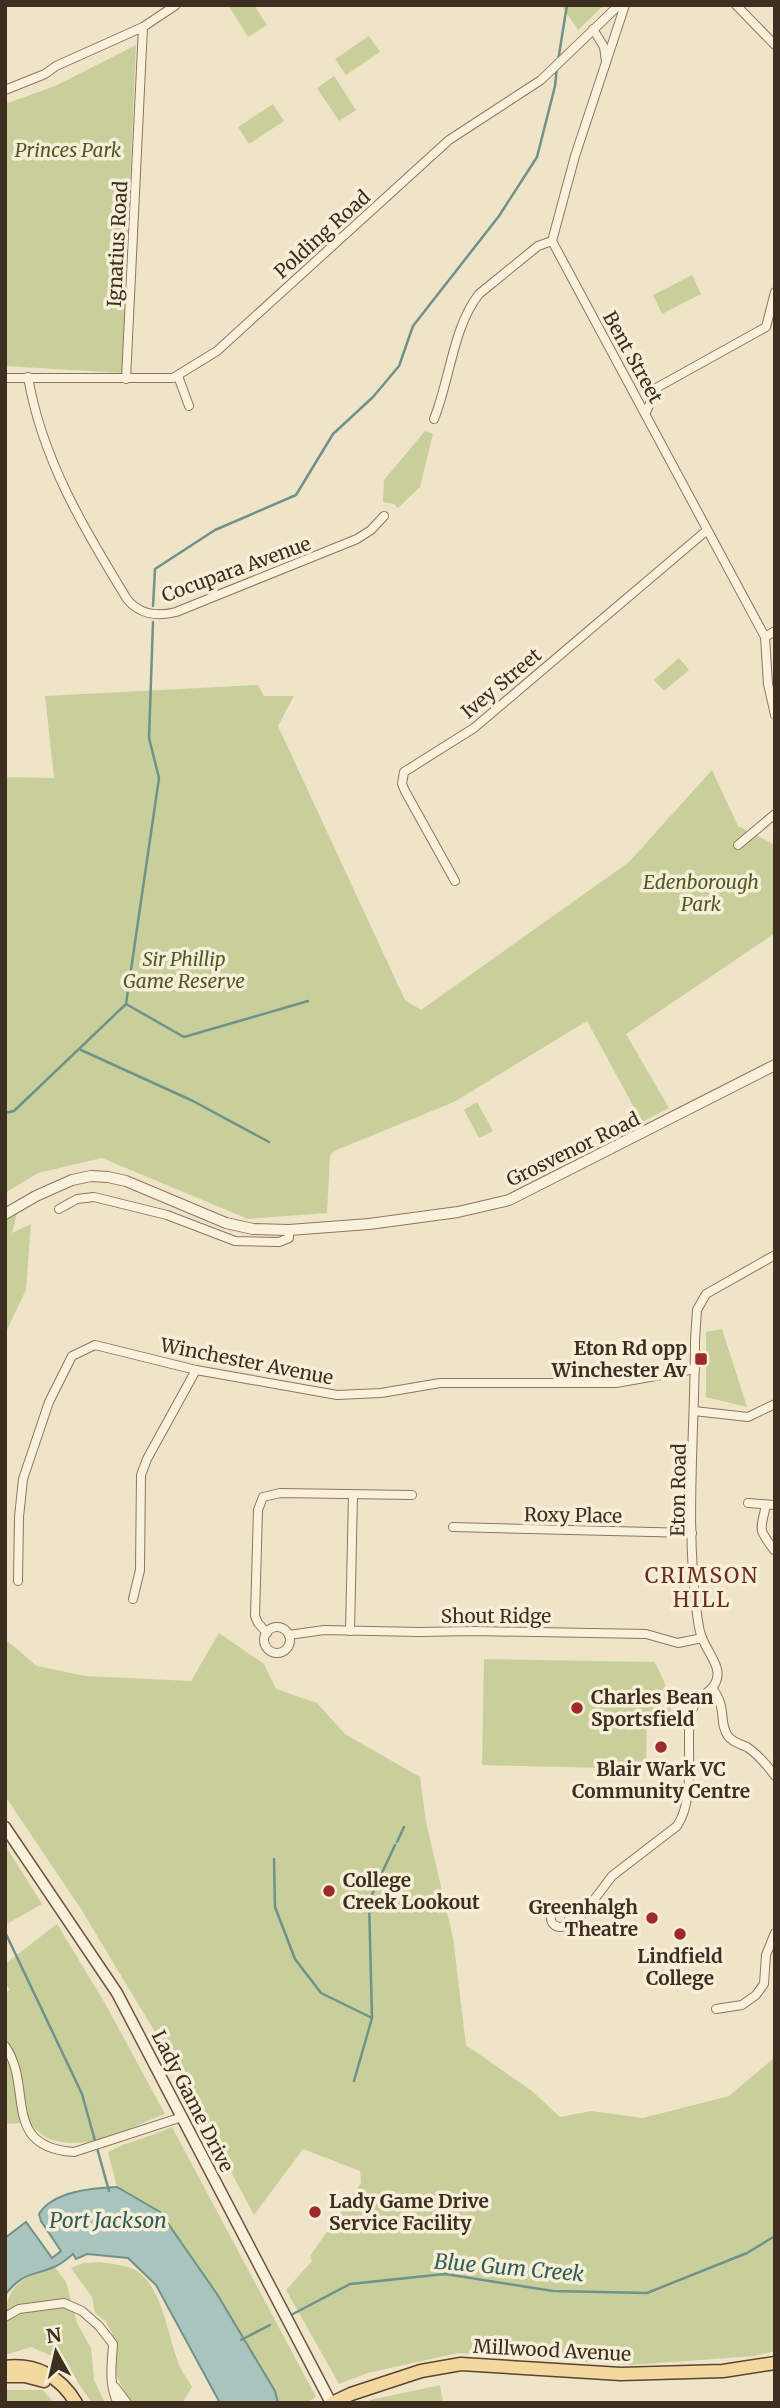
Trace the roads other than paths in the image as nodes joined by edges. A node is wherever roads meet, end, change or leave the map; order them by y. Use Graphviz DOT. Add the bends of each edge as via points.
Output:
graph roads {
  1 [pos="176,5"];
  2 [pos="619,5"];
  3 [pos="625,5"];
  4 [pos="736,5"];
  5 [pos="143,27"];
  6 [pos="593,29"];
  7 [pos="775,45"];
  8 [pos="607,65"];
  9 [pos="5,90"];
  10 [pos="552,241"];
  11 [pos="775,292"];
  12 [pos="178,376"];
  13 [pos="28,377"];
  14 [pos="5,378"];
  15 [pos="126,379"];
  16 [pos="189,406"];
  17 [pos="646,412"];
  18 [pos="434,419"];
  19 [pos="384,516"];
  20 [pos="706,531"];
  21 [pos="775,631"];
  22 [pos="765,637"];
  23 [pos="775,715"];
  24 [pos="775,814"];
  25 [pos="738,845"];
  26 [pos="455,881"];
  27 [pos="775,1065"];
  28 [pos="59,1209"];
  29 [pos="5,1214"];
  30 [pos="289,1230"];
  31 [pos="775,1255"];
  32 [pos="695,1369"];
  33 [pos="196,1370"];
  34 [pos="775,1404"];
  35 [pos="694,1412"];
  36 [pos="353,1495"];
  37 [pos="412,1496"];
  38 [pos="748,1503"];
  39 [pos="771,1505"];
  40 [pos="453,1527"];
  41 [pos="692,1534"];
  42 [pos="774,1550"];
  43 [pos="18,1581"];
  44 [pos="133,1599"];
  45 [pos="350,1630"];
  46 [pos="267,1633"];
  47 [pos="289,1635"];
  48 [pos="702,1638"];
  49 [pos="712,1688"];
  50 [pos="775,1776"];
  51 [pos="5,1827"];
  52 [pos="569,1921"];
  53 [pos="775,1933"];
  54 [pos="716,2009"];
  55 [pos="5,2046"];
  56 [pos="182,2117"];
  57 [pos="5,2317"];
  58 [pos="775,2363"];
  59 [pos="5,2367"];
  60 [pos="5,2376"];
  61 [pos="111,2378"];
  62 [pos="74,2403"];
  63 [pos="118,2403"];
  64 [pos="127,2403"];
  65 [pos="332,2403"];
  1 -- 5 [label="street"];
  2 -- 6 [label="street, Polding Road"];
  3 -- 8 [label="street"];
  4 -- 7 [label="street"];
  5 -- 9 [label="street"];
  5 -- 15 [label="street, Ignatius Road"];
  6 -- 8 [label="street" via="604,47"];
  6 -- 12 [label="street, Polding Road" via="534,85 449,140 217,351"];
  8 -- 10 [label="street"];
  10 -- 17 [label="street, Bent Street"];
  10 -- 18 [label="street" via="532,250 473,301"];
  11 -- 17 [label="street" via="766,327 659,387"];
  12 -- 15 [label="street, Polding Road"];
  12 -- 16 [label="street"];
  13 -- 14 [label="street, Polding Road"];
  13 -- 15 [label="street, Polding Road"];
  13 -- 19 [label="street, Cocupara Avenue" via="65,493 127,599 141,611 176,612 357,539"];
  17 -- 20 [label="street, Bent Street"];
  20 -- 22 [label="street, Bent Street"];
  20 -- 26 [label="street, Ivey Street" via="474,728 404,772 402,784 407,795"];
  21 -- 22 [label="street"];
  22 -- 23 [label="street, Bent Street"];
  24 -- 25 [label="street"];
  27 -- 30 [label="street, Grosvenor Road" via="509,1200 458,1212"];
  28 -- 30 [label="street, Grosvenor Road" via="85,1197 108,1199 235,1241 279,1242 289,1238"];
  29 -- 30 [label="street, Grosvenor Road" via="60,1185 91,1176 126,1181 239,1226"];
  31 -- 32 [label="street, Eton Road" via="702,1299 696,1320"];
  32 -- 33 [label="street, Winchester Avenue" via="616,1383 440,1383 337,1395"];
  32 -- 35 [label="street, Eton Road"];
  33 -- 43 [label="street, Winchester Avenue" via="95,1345 72,1356 48,1402 23,1479"];
  33 -- 44 [label="street" via="141,1475 140,1570"];
  34 -- 35 [label="street" via="748,1417"];
  35 -- 41 [label="street, Eton Road"];
  36 -- 37 [label="street"];
  36 -- 45 [label="street"];
  36 -- 46 [label="street" via="274,1493 260,1500 255,1616"];
  38 -- 39 [label="street"];
  39 -- 42 [label="street" via="762,1535"];
  40 -- 41 [label="street, Roxy Place"];
  41 -- 48 [label="street, Eton Road" via="695,1602"];
  45 -- 47 [label="street, Shout Ridge"];
  45 -- 48 [label="street, Shout Ridge" via="642,1634 678,1643"];
  46 -- 47 [label="street" via="278,1628"];
  46 -- 47 [label="street" via="265,1645 275,1653 286,1649"];
  48 -- 49 [label="street, Eton Road" via="719,1672"];
  49 -- 50 [label="street, Eton Road" via="722,1704 727,1735 754,1753"];
  49 -- 52 [label="street" via="690,1714 682,1819 612,1876 584,1913"];
  51 -- 56 [label="main road, Lady Game Drive" via="117,1993"];
  53 -- 54 [label="street" via="766,1955 764,1984 756,1995 742,2005"];
  55 -- 56 [label="street" via="22,2125 36,2141 58,2151 89,2148"];
  56 -- 65 [label="main road, Lady Game Drive"];
  57 -- 61 [label="street" via="19,2309 64,2302 82,2311 113,2344"];
  58 -- 65 [label="main road, Millwood Avenue" via="723,2371 621,2374 461,2364 421,2371"];
  59 -- 62 [label="main road" via="24,2366 46,2373 64,2385"];
  60 -- 62 [label="main road" via="38,2378"];
  61 -- 63 [label="street"];
  61 -- 64 [label="street"];
}
